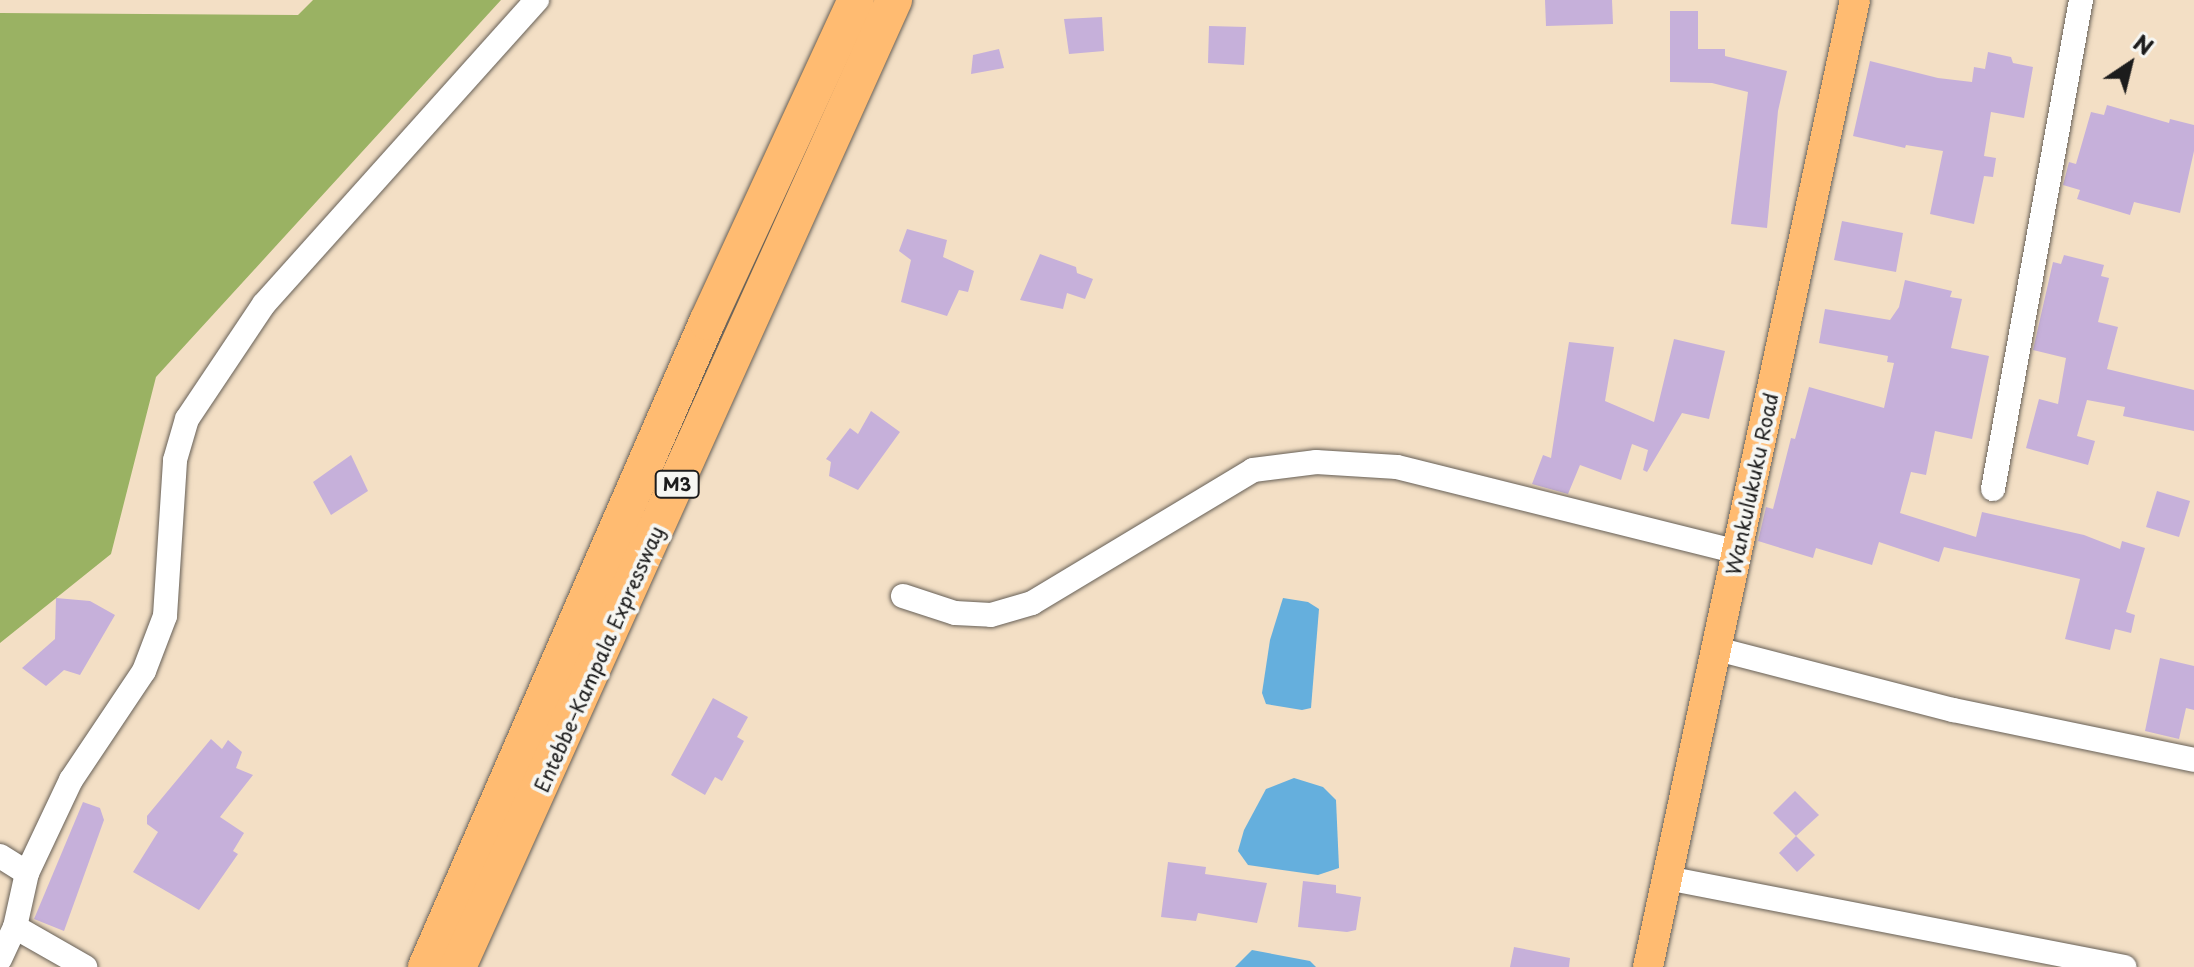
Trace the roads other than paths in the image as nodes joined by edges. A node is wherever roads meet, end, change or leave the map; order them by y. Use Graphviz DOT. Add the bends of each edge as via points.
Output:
graph roads {
  1 [pos="537,0"];
  2 [pos="856,0"];
  3 [pos="894,0"];
  4 [pos="1855,0"];
  5 [pos="2081,0"];
  6 [pos="1993,489"];
  7 [pos="1737,552"];
  8 [pos="903,596"];
  9 [pos="1717,649"];
  10 [pos="2194,760"];
  11 [pos="0,856"];
  12 [pos="27,873"];
  13 [pos="1667,878"];
  14 [pos="15,927"];
  15 [pos="0,959"];
  16 [pos="85,967"];
  17 [pos="426,967"];
  18 [pos="458,967"];
  19 [pos="1648,967"];
  20 [pos="2124,967"];
  1 -- 12 [label="street" via="264,304 187,419 173,473 165,616 144,671 71,780"];
  2 -- 17 [label="highway, Entebbe–Kampala Expressway / M3" via="707,322"];
  3 -- 18 [label="highway, Entebbe–Kampala Expressway / M3"];
  4 -- 7 [label="main road, Wankulukuku Road"];
  5 -- 6 [label="street"];
  7 -- 8 [label="street" via="1397,467 1316,462 1253,470 1032,603 991,615 955,613"];
  7 -- 9 [label="main road, Wankulukuku Road"];
  9 -- 10 [label="street" via="1953,710"];
  9 -- 13 [label="main road, Wankulukuku Road"];
  11 -- 12 [label="street"];
  12 -- 14 [label="street"];
  13 -- 19 [label="main road, Wankulukuku Road"];
  13 -- 20 [label="street"];
  14 -- 15 [label="street"];
  14 -- 16 [label="street"];
}
